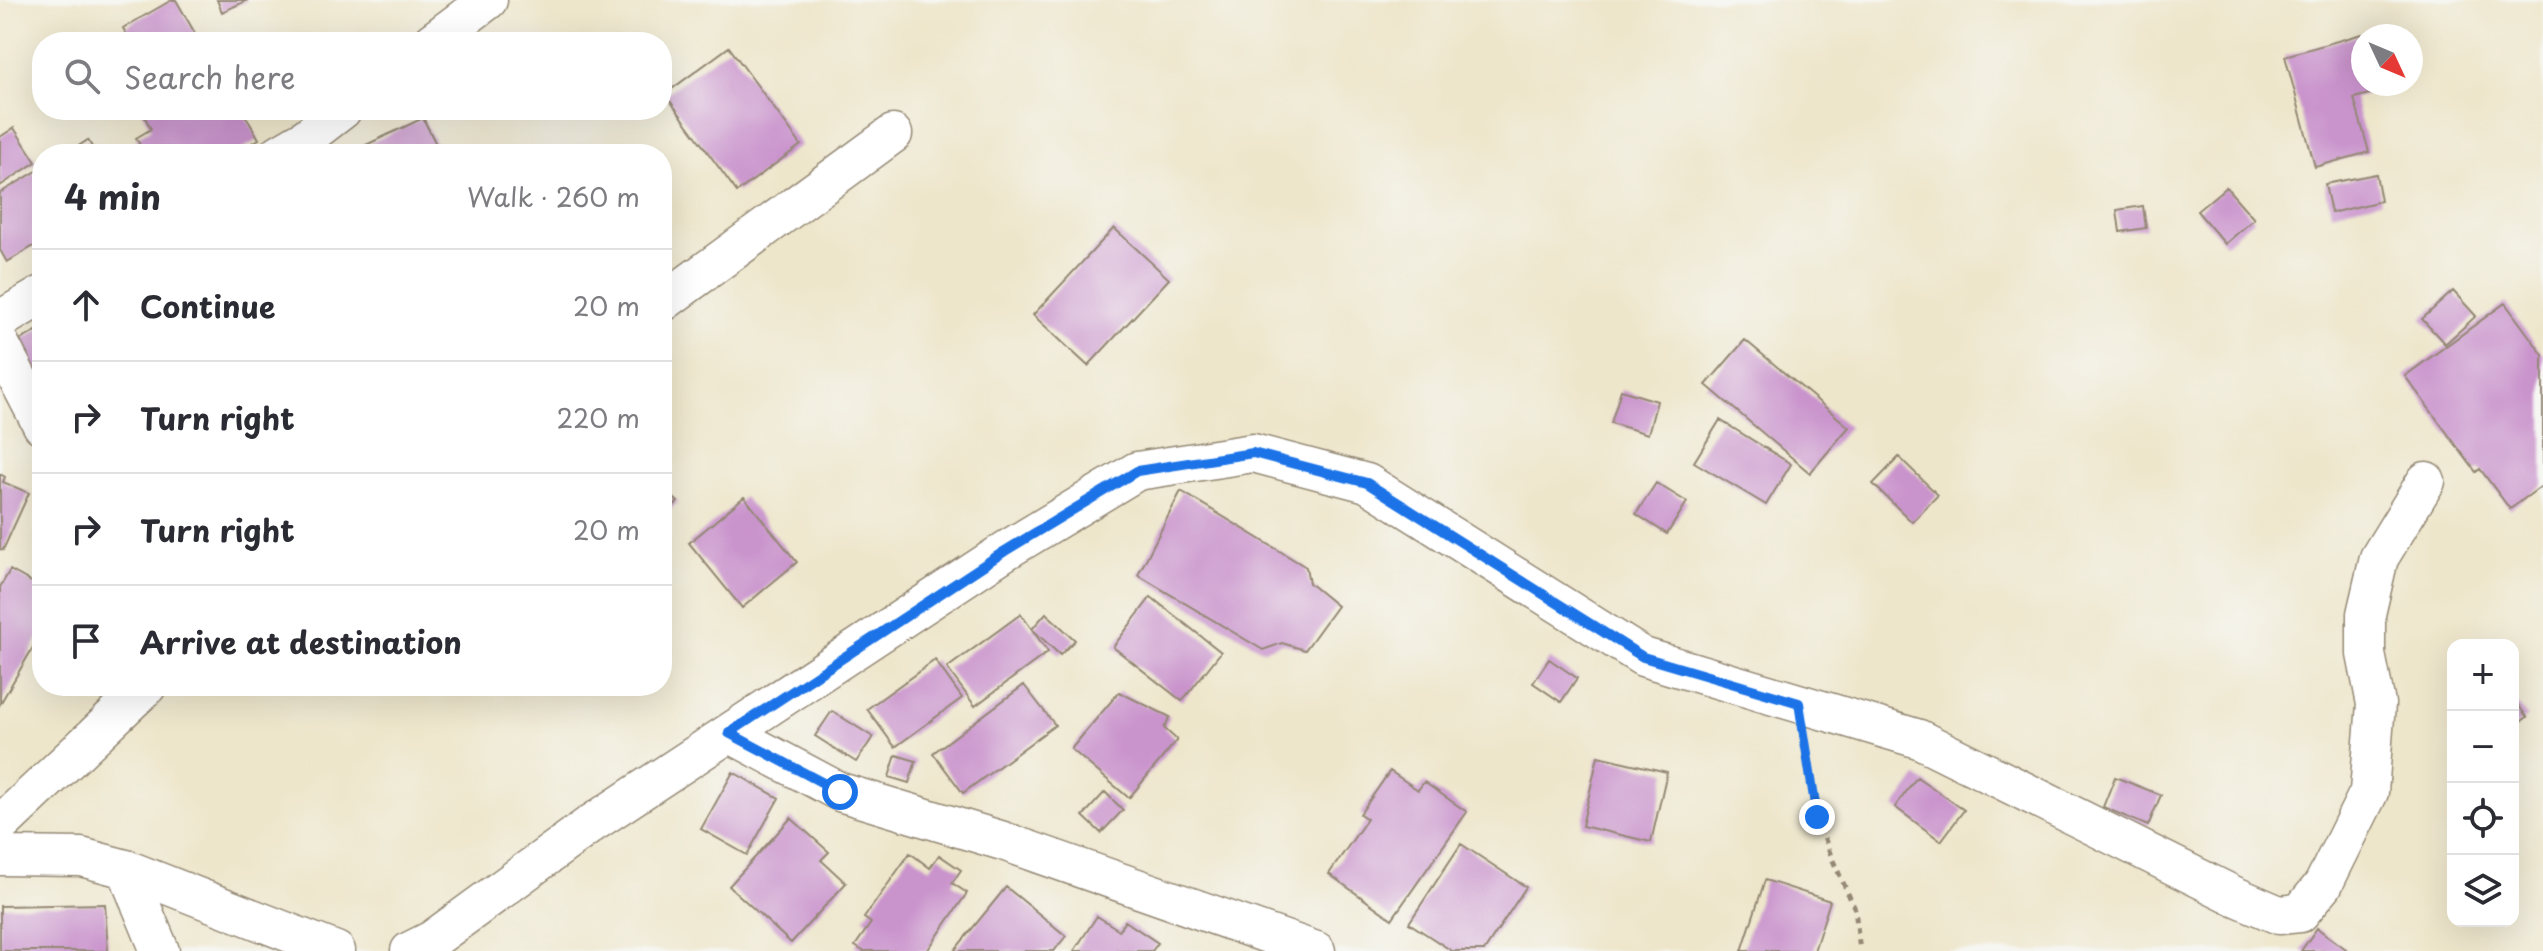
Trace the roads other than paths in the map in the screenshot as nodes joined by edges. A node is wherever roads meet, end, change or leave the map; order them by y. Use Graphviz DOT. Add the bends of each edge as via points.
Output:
graph roads {
  1 [pos="488,0"];
  2 [pos="445,32"];
  3 [pos="329,120"];
  4 [pos="893,134"];
  5 [pos="296,144"];
  6 [pos="672,296"];
  7 [pos="32,301"];
  8 [pos="0,320"];
  9 [pos="0,344"];
  10 [pos="32,406"];
  11 [pos="2426,481"];
  12 [pos="136,696"];
  13 [pos="729,733"];
  14 [pos="0,825"];
  15 [pos="0,856"];
  16 [pos="126,869"];
  17 [pos="160,951"];
  18 [pos="336,951"];
  19 [pos="410,951"];
  20 [pos="1316,951"];
  1 -- 2 [label="street"];
  3 -- 5 [label="street"];
  4 -- 6 [label="street"];
  7 -- 8 [label="street"];
  9 -- 10 [label="street"];
  11 -- 13 [label="street" via="2379,558 2366,614 2366,654 2376,704 2369,792 2323,885 2300,913 2279,915 2235,896 1919,739 1643,657 1367,483 1253,453 1137,471 1005,551"];
  12 -- 14 [label="street"];
  13 -- 19 [label="street"];
  13 -- 20 [label="street" via="840,792 1003,841"];
  15 -- 16 [label="street" via="81,857"];
  16 -- 17 [label="street"];
  16 -- 18 [label="street"];
}
